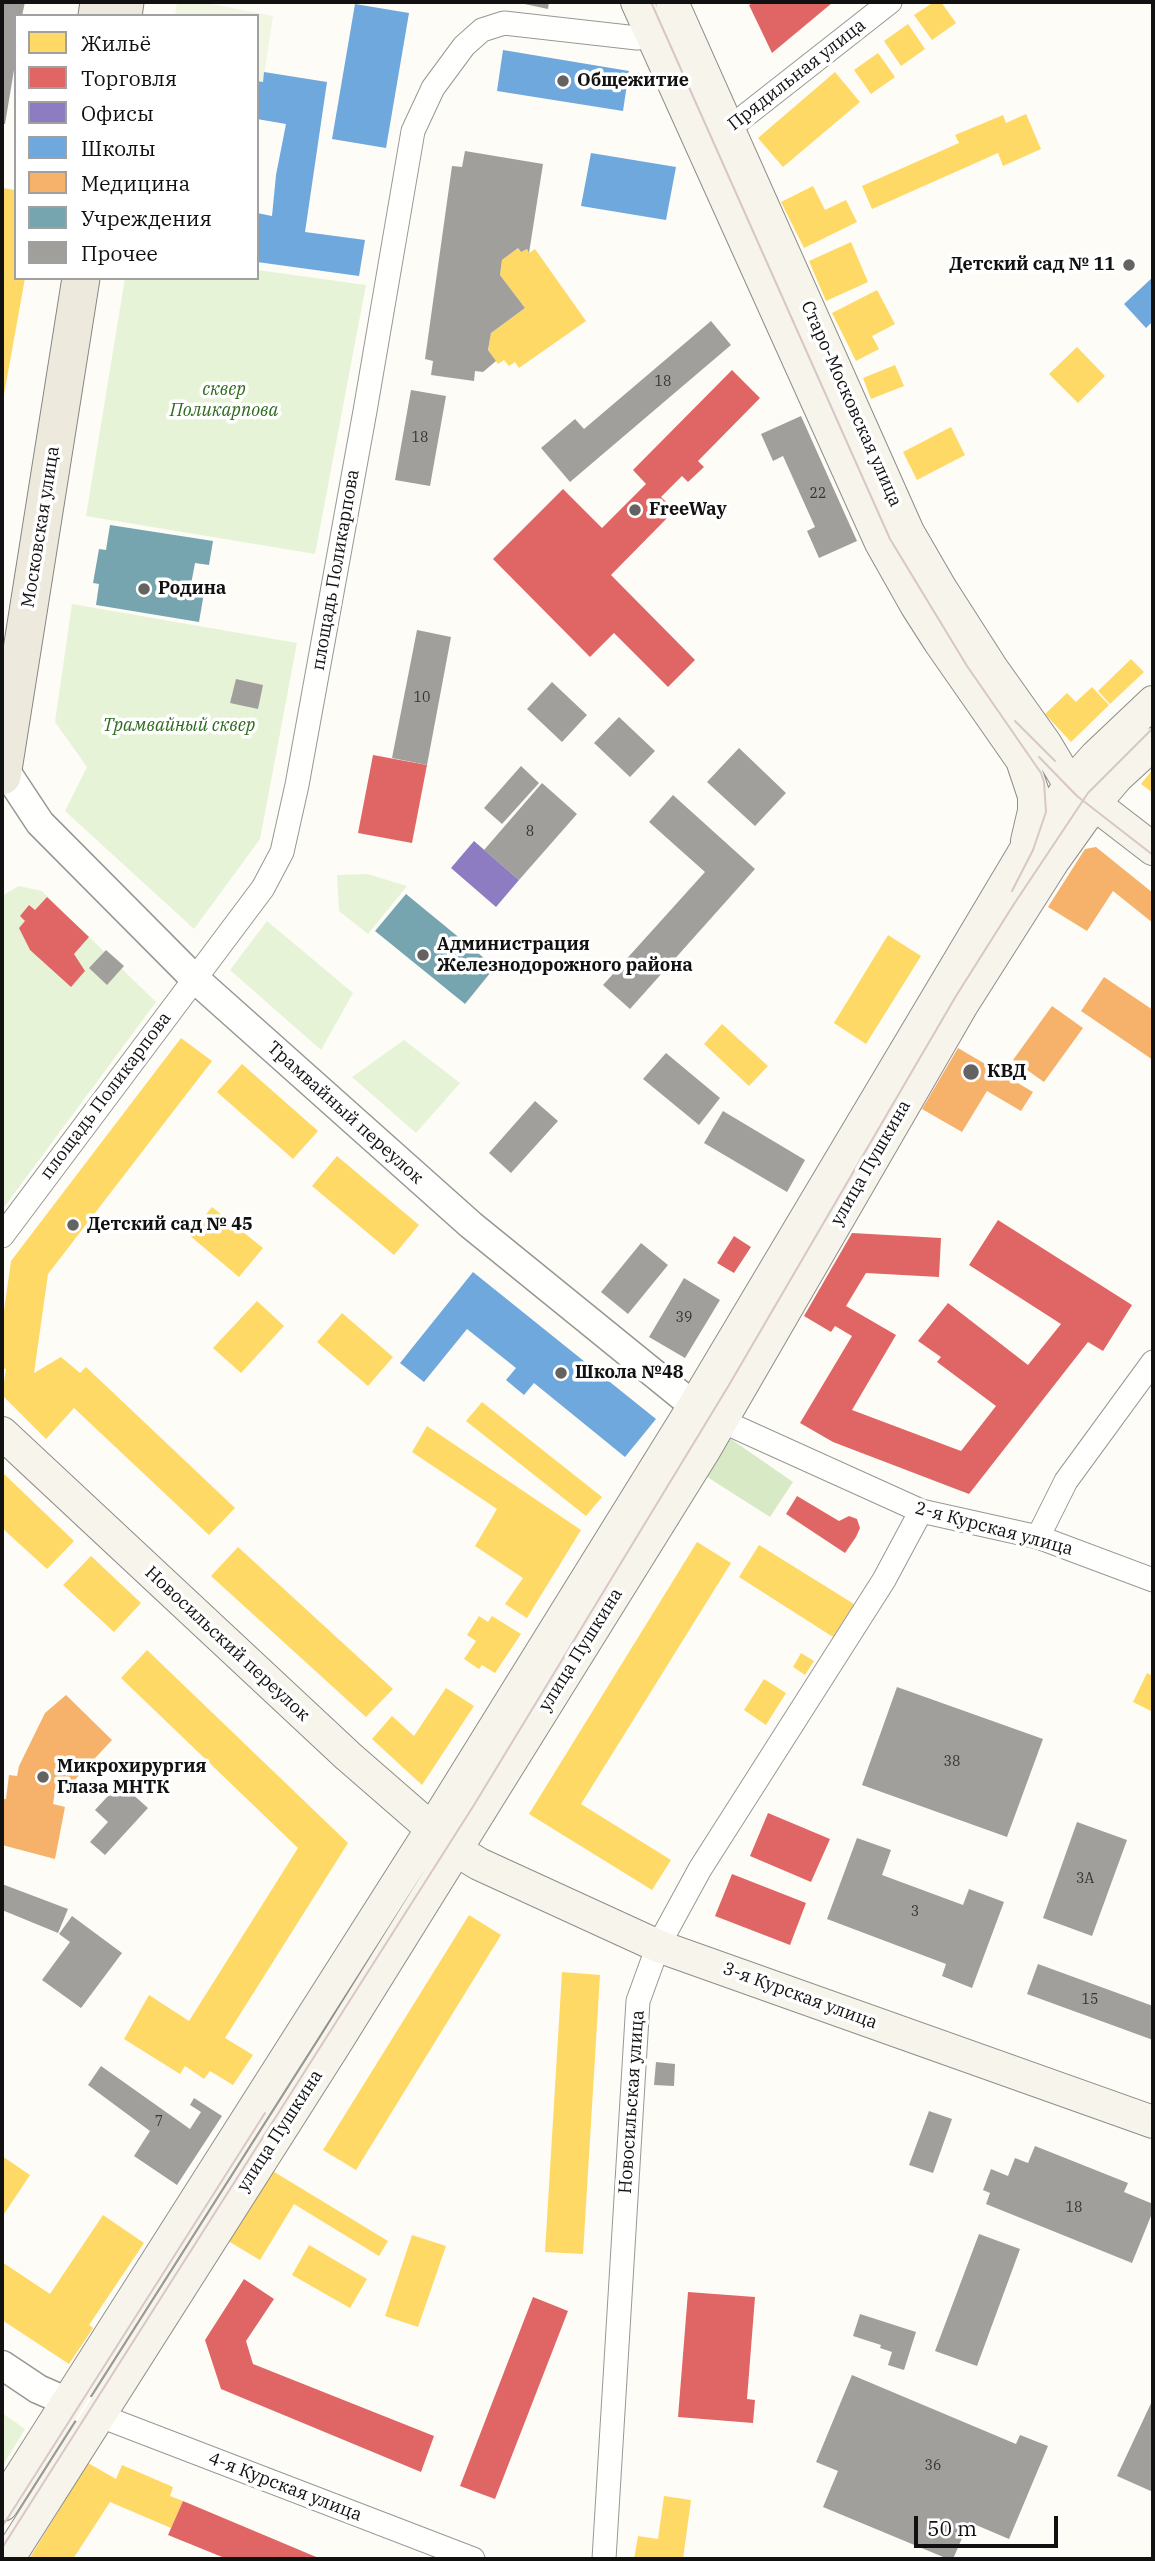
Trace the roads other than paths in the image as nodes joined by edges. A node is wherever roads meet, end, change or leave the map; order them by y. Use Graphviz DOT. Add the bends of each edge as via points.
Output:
graph roads {
  1 [pos="637,2"];
  2 [pos="672,2"];
  3 [pos="890,2"];
  4 [pos="652,36"];
  5 [pos="716,137"];
  6 [pos="55,280"];
  7 [pos="81,280"];
  8 [pos="2,614"];
  9 [pos="1153,702"];
  10 [pos="1153,744"];
  11 [pos="1022,760"];
  12 [pos="2,770"];
  13 [pos="1082,795"];
  14 [pos="1026,849"];
  15 [pos="1153,849"];
  16 [pos="194,978"];
  17 [pos="9,1226"];
  18 [pos="1153,1362"];
  19 [pos="694,1406"];
  20 [pos="722,1421"];
  21 [pos="2,1433"];
  22 [pos="921,1511"];
  23 [pos="1038,1538"];
  24 [pos="1153,1580"];
  25 [pos="431,1830"];
  26 [pos="456,1850"];
  27 [pos="658,1946"];
  28 [pos="1153,2122"];
  29 [pos="2,2365"];
  30 [pos="67,2402"];
  31 [pos="98,2415"];
  32 [pos="2,2505"];
  33 [pos="8,2559"];
  34 [pos="473,2559"];
  35 [pos="604,2559"];
  1 -- 4 [label="main road"];
  2 -- 5 [label="main road, Старо-Московская улица"];
  3 -- 5 [label="street, Прядильная улица"];
  4 -- 5 [label="main road"];
  4 -- 16 [label="street, площадь Поликарпова" via="504,23 482,30 464,46 433,88 413,131 282,852 263,888"];
  5 -- 11 [label="main road" via="881,543 916,606"];
  5 -- 13 [label="main road, Старо-Московская улица" via="908,532 990,667"];
  6 -- 8 [label="main road, Московская улица"];
  7 -- 12 [label="main road, Московская улица"];
  9 -- 13 [label="main road, улица Пушкина" via="1096,756"];
  10 -- 13 [label="main road, улица Пушкина" via="1117,777"];
  11 -- 13 [label="main road"];
  11 -- 14 [label="main road" via="1034,803"];
  12 -- 16 [label="street, Трамвайный переулок" via="40,823"];
  13 -- 14 [label="main road, улица Пушкина"];
  13 -- 15 [label="main road"];
  13 -- 20 [label="main road, улица Пушкина" via="1050,867 962,1005"];
  14 -- 19 [label="main road, улица Пушкина"];
  16 -- 17 [label="street, площадь Поликарпова"];
  16 -- 19 [label="street, Трамвайный переулок" via="471,1225"];
  18 -- 23 [label="street" via="1066,1481"];
  19 -- 20 [label="street, Трамвайный переулок"];
  19 -- 25 [label="main road, улица Пушкина"];
  20 -- 22 [label="street, 2-я Курская улица"];
  20 -- 26 [label="main road, улица Пушкина"];
  21 -- 25 [label="main road, Новосильский переулок"];
  22 -- 23 [label="street, 2-я Курская улица"];
  22 -- 27 [label="street, Новосильская улица" via="884,1580 700,1869"];
  23 -- 24 [label="street, 2-я Курская улица"];
  25 -- 26 [label="main road, Новосильский переулок"];
  25 -- 30 [label="main road, улица Пушкина"];
  26 -- 27 [label="main road, 3-я Курская улица"];
  26 -- 31 [label="main road, улица Пушкина"];
  27 -- 28 [label="main road, 3-я Курская улица"];
  27 -- 35 [label="street, Новосильская улица" via="638,2001"];
  29 -- 30 [label="street"];
  30 -- 31 [label="street"];
  30 -- 32 [label="main road, улица Пушкина"];
  31 -- 33 [label="main road, улица Пушкина"];
  31 -- 34 [label="street, 4-я Курская улица"];
}
